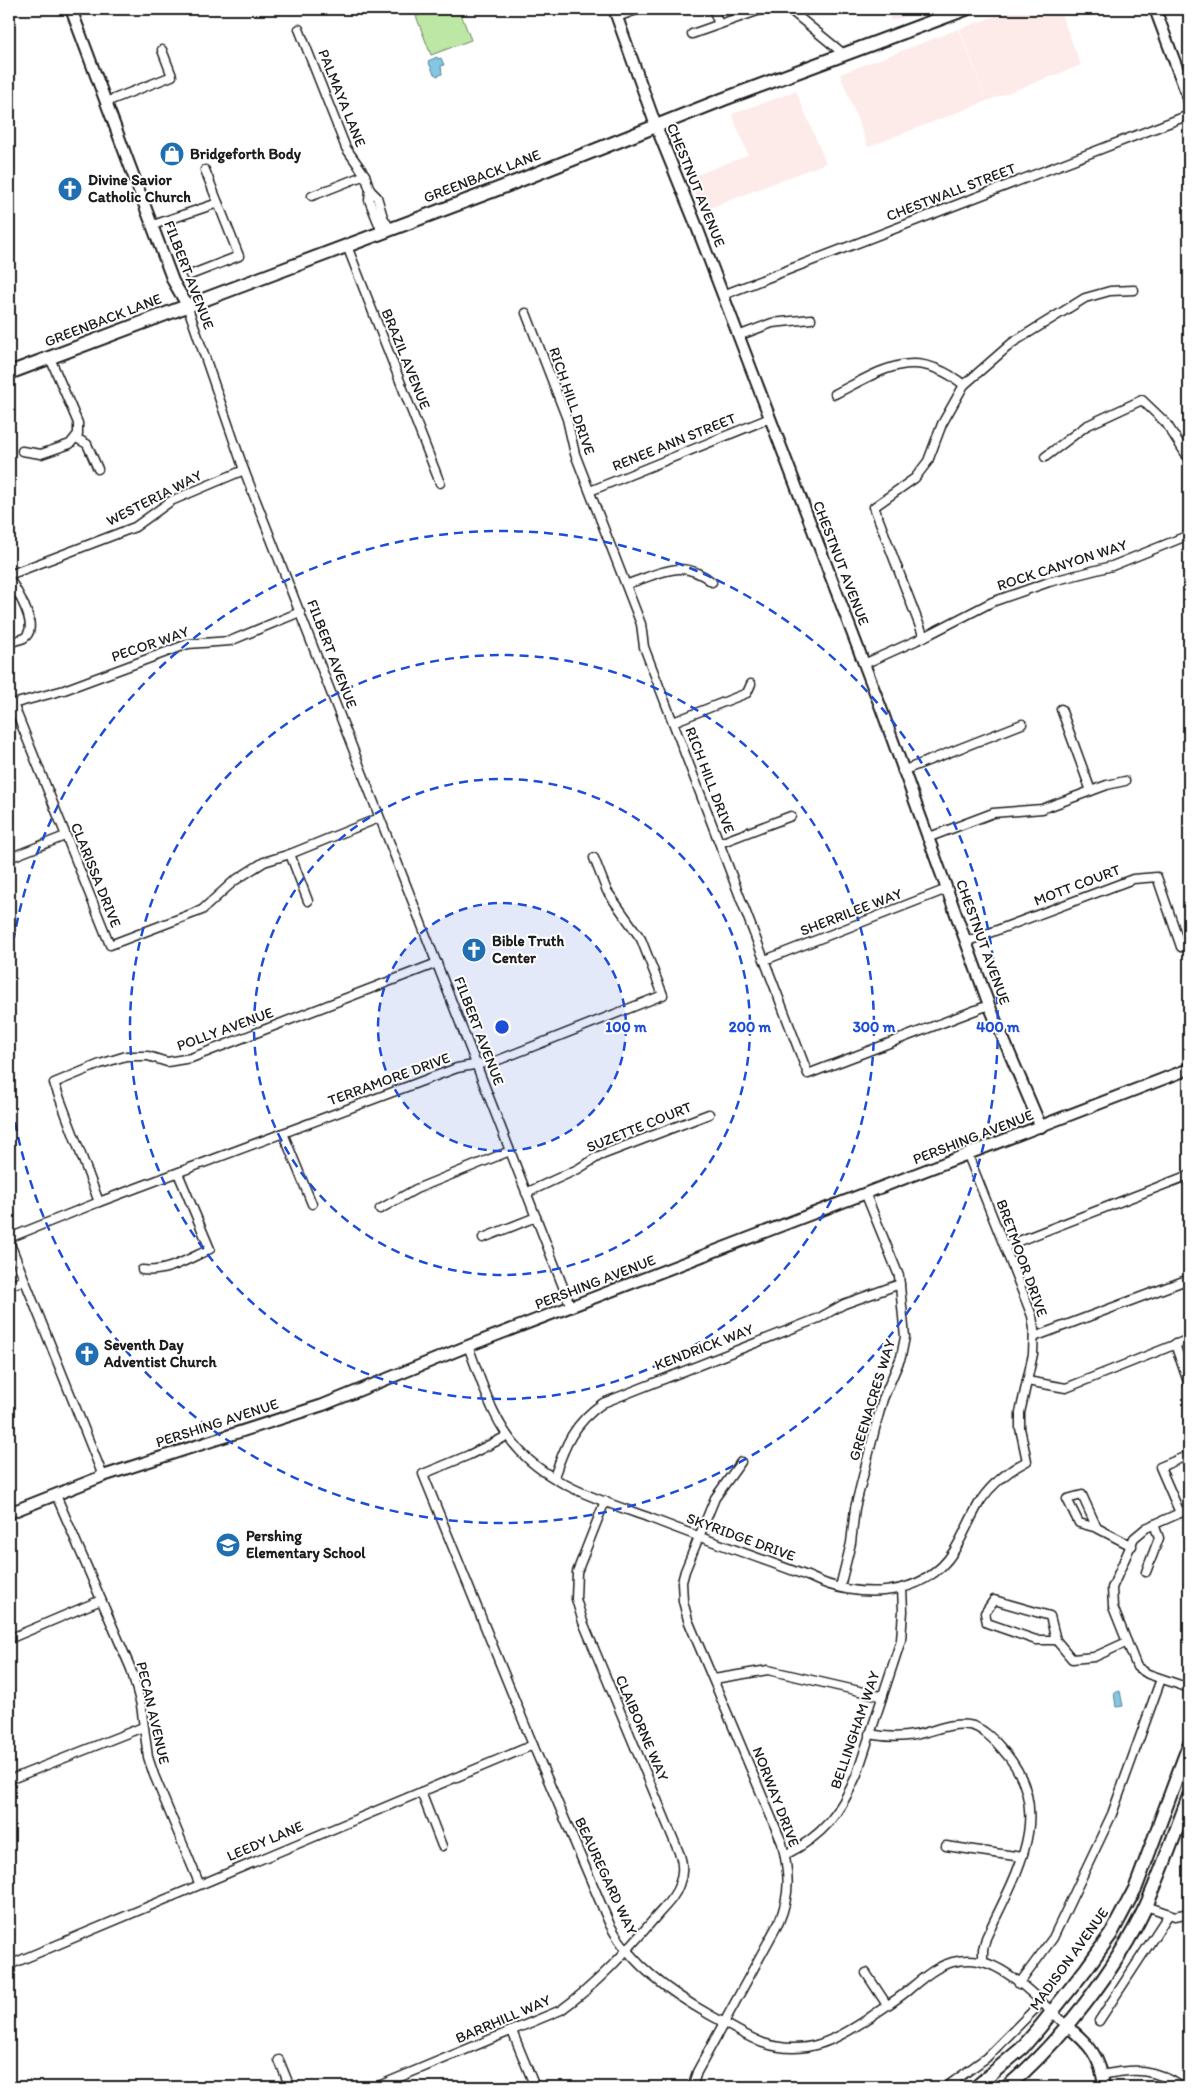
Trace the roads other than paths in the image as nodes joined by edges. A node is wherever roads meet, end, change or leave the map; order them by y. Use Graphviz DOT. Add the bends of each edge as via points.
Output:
graph roads {
  1 [pos="71,9"];
  2 [pos="639,9"];
  3 [pos="713,9"];
  4 [pos="764,9"];
  5 [pos="789,9"];
  6 [pos="966,9"];
  7 [pos="1155,9"];
  8 [pos="616,13"];
  9 [pos="719,24"];
  10 [pos="299,29"];
  11 [pos="692,34"];
  12 [pos="162,50"];
  13 [pos="845,55"];
  14 [pos="1189,100"];
  15 [pos="106,102"];
  16 [pos="1189,115"];
  17 [pos="656,126"];
  18 [pos="205,170"];
  19 [pos="365,175"];
  20 [pos="312,196"];
  21 [pos="218,203"];
  22 [pos="154,225"];
  23 [pos="386,230"];
  24 [pos="347,246"];
  25 [pos="190,275"];
  26 [pos="1134,290"];
  27 [pos="723,295"];
  28 [pos="186,305"];
  29 [pos="526,313"];
  30 [pos="811,319"];
  31 [pos="738,336"];
  32 [pos="50,358"];
  33 [pos="9,373"];
  34 [pos="964,385"];
  35 [pos="835,394"];
  36 [pos="770,418"];
  37 [pos="76,438"];
  38 [pos="22,451"];
  39 [pos="1045,457"];
  40 [pos="1189,459"];
  41 [pos="98,469"];
  42 [pos="244,470"];
  43 [pos="440,483"];
  44 [pos="590,491"];
  45 [pos="1189,535"];
  46 [pos="9,576"];
  47 [pos="712,582"];
  48 [pos="627,584"];
  49 [pos="300,612"];
  50 [pos="924,637"];
  51 [pos="9,643"];
  52 [pos="864,664"];
  53 [pos="752,684"];
  54 [pos="11,704"];
  55 [pos="1061,709"];
  56 [pos="673,722"];
  57 [pos="1022,724"];
  58 [pos="902,771"];
  59 [pos="1125,781"];
  60 [pos="1091,791"];
  61 [pos="791,816"];
  62 [pos="379,818"];
  63 [pos="65,836"];
  64 [pos="927,838"];
  65 [pos="720,843"];
  66 [pos="290,854"];
  67 [pos="9,858"];
  68 [pos="594,858"];
  69 [pos="947,889"];
  70 [pos="308,901"];
  71 [pos="968,941"];
  72 [pos="1181,947"];
  73 [pos="765,960"];
  74 [pos="437,963"];
  75 [pos="989,1004"];
  76 [pos="475,1066"];
  77 [pos="1189,1070"];
  78 [pos="709,1114"];
  79 [pos="1041,1127"];
  80 [pos="283,1133"];
  81 [pos="510,1151"];
  82 [pos="968,1155"];
  83 [pos="178,1174"];
  84 [pos="1189,1175"];
  85 [pos="526,1192"];
  86 [pos="866,1194"];
  87 [pos="99,1202"];
  88 [pos="312,1204"];
  89 [pos="380,1209"];
  90 [pos="536,1217"];
  91 [pos="483,1238"];
  92 [pos="9,1239"];
  93 [pos="1006,1246"];
  94 [pos="142,1270"];
  95 [pos="1189,1279"];
  96 [pos="24,1280"];
  97 [pos="900,1284"];
  98 [pos="9,1286"];
  99 [pos="571,1307"];
  100 [pos="1034,1337"];
  101 [pos="1189,1339"];
  102 [pos="1175,1344"];
  103 [pos="468,1346"];
  104 [pos="1027,1381"];
  105 [pos="1189,1385"];
  106 [pos="507,1436"];
  107 [pos="1189,1455"];
  108 [pos="1027,1461"];
  109 [pos="741,1462"];
  110 [pos="103,1476"];
  111 [pos="554,1477"];
  112 [pos="56,1495"];
  113 [pos="605,1502"];
  114 [pos="1189,1509"];
  115 [pos="9,1513"];
  116 [pos="1180,1513"];
  117 [pos="1154,1524"];
  118 [pos="1097,1528"];
  119 [pos="698,1536"];
  120 [pos="1132,1546"];
  121 [pos="1146,1572"];
  122 [pos="840,1586"];
  123 [pos="902,1588"];
  124 [pos="101,1600"];
  125 [pos="9,1639"];
  126 [pos="1056,1640"];
  127 [pos="1127,1642"];
  128 [pos="714,1679"];
  129 [pos="1161,1679"];
  130 [pos="1189,1688"];
  131 [pos="881,1696"];
  132 [pos="143,1727"];
  133 [pos="869,1734"];
  134 [pos="533,1745"];
  135 [pos="1189,1745"];
  136 [pos="9,1780"];
  137 [pos="421,1792"];
  138 [pos="1189,1796"];
  139 [pos="442,1846"];
  140 [pos="946,1846"];
  141 [pos="785,1855"];
  142 [pos="1022,1857"];
  143 [pos="199,1884"];
  144 [pos="1146,1906"];
  145 [pos="1189,1913"];
  146 [pos="1169,1914"];
  147 [pos="627,1952"];
  148 [pos="983,1962"];
  149 [pos="9,1964"];
  150 [pos="866,1973"];
  151 [pos="1019,1984"];
  152 [pos="1040,2003"];
  153 [pos="887,2005"];
  154 [pos="1052,2013"];
  155 [pos="1099,2021"];
  156 [pos="724,2023"];
  157 [pos="1067,2026"];
  158 [pos="512,2032"];
  159 [pos="279,2060"];
  160 [pos="1102,2074"];
  161 [pos="290,2087"];
  162 [pos="376,2087"];
  163 [pos="535,2087"];
  164 [pos="692,2087"];
  165 [pos="946,2087"];
  166 [pos="976,2087"];
  167 [pos="1006,2087"];
  168 [pos="1104,2087"];
  169 [pos="1182,2087"];
  1 -- 15 [label="street, FILBERT AVENUE"];
  2 -- 8 [label="street"];
  3 -- 9 [label="street"];
  4 -- 9 [label="street"];
  5 -- 13 [label="street"];
  6 -- 13 [label="main road, GREENBACK LANE"];
  7 -- 14 [label="street"];
  8 -- 17 [label="street, CHESTNUT AVENUE"];
  9 -- 11 [label="street"];
  10 -- 19 [label="street, PALMAYA LANE" via="346,148"];
  12 -- 15 [label="street" via="172,76"];
  13 -- 17 [label="main road, GREENBACK LANE"];
  15 -- 22 [label="street, FILBERT AVENUE"];
  16 -- 27 [label="street, CHESTWALL STREET"];
  17 -- 23 [label="main road, GREENBACK LANE"];
  17 -- 27 [label="street, CHESTNUT AVENUE"];
  18 -- 21 [label="street"];
  19 -- 20 [label="street"];
  19 -- 23 [label="street, PALMAYA LANE" via="370,190 377,197"];
  21 -- 22 [label="street"];
  21 -- 25 [label="street" via="239,256"];
  22 -- 28 [label="street, FILBERT AVENUE" via="173,280"];
  23 -- 24 [label="main road, GREENBACK LANE"];
  24 -- 28 [label="main road, GREENBACK LANE"];
  24 -- 43 [label="street, BRAZIL AVENUE"];
  26 -- 34 [label="street" via="1098,294 1069,306 1012,343"];
  27 -- 31 [label="street, CHESTNUT AVENUE"];
  28 -- 32 [label="main road, GREENBACK LANE"];
  28 -- 42 [label="street, FILBERT AVENUE"];
  29 -- 44 [label="street, RICH HILL DRIVE" via="567,419 575,454"];
  30 -- 31 [label="street" via="772,323"];
  31 -- 36 [label="street, CHESTNUT AVENUE"];
  32 -- 33 [label="main road, GREENBACK LANE"];
  32 -- 37 [label="street" via="78,422"];
  34 -- 35 [label="street" via="953,376 931,367 904,364 874,372"];
  34 -- 50 [label="street" via="942,424 924,468 908,485 874,507"];
  36 -- 44 [label="street, RENEE ANN STREET"];
  36 -- 52 [label="street, CHESTNUT AVENUE"];
  37 -- 38 [label="street" via="70,444 41,454"];
  37 -- 41 [label="street" via="86,442"];
  39 -- 40 [label="street" via="1086,426 1142,400 1166,423"];
  42 -- 46 [label="street, WESTERIA WAY" via="171,501 135,527"];
  42 -- 49 [label="street, FILBERT AVENUE"];
  44 -- 48 [label="street, RICH HILL DRIVE"];
  45 -- 50 [label="street, ROCK CANYON WAY" via="1112,566 992,602"];
  46 -- 51 [label="street" via="29,617 29,630 25,637"];
  47 -- 48 [label="street" via="695,570 681,568"];
  48 -- 56 [label="street, RICH HILL DRIVE" via="641,624 644,647"];
  49 -- 54 [label="street, PECOR WAY" via="230,641 188,644 64,690"];
  49 -- 62 [label="street, FILBERT AVENUE"];
  50 -- 52 [label="street, ROCK CANYON WAY"];
  52 -- 58 [label="street, CHESTNUT AVENUE"];
  53 -- 56 [label="street" via="747,693"];
  54 -- 63 [label="street, CLARISSA DRIVE"];
  55 -- 60 [label="street"];
  56 -- 65 [label="street, RICH HILL DRIVE"];
  57 -- 58 [label="street"];
  58 -- 64 [label="street, CHESTNUT AVENUE"];
  59 -- 60 [label="street"];
  60 -- 64 [label="street" via="1034,811 993,813"];
  61 -- 65 [label="street"];
  62 -- 66 [label="street, CLARISSA DRIVE"];
  62 -- 74 [label="street, FILBERT AVENUE"];
  63 -- 66 [label="street, CLARISSA DRIVE" via="110,945 202,910 248,871"];
  63 -- 67 [label="street"];
  64 -- 69 [label="street, CHESTNUT AVENUE"];
  65 -- 73 [label="street, RICH HILL DRIVE"];
  66 -- 70 [label="street"];
  68 -- 76 [label="street, TERRAMORE DRIVE" via="607,891 641,939 663,995 496,1061"];
  69 -- 71 [label="street, CHESTNUT AVENUE"];
  69 -- 73 [label="street, SHERRILEE WAY"];
  71 -- 72 [label="street, MOTT COURT" via="1133,879 1157,877"];
  71 -- 75 [label="street, CHESTNUT AVENUE"];
  73 -- 75 [label="street, RICH HILL DRIVE" via="808,1074"];
  74 -- 76 [label="street, FILBERT AVENUE"];
  74 -- 87 [label="street, POLLY AVENUE" via="191,1058 168,1062 148,1056 126,1056 54,1084"];
  75 -- 79 [label="street, CHESTNUT AVENUE"];
  76 -- 80 [label="street, TERRAMORE DRIVE" via="457,1068"];
  76 -- 81 [label="street, FILBERT AVENUE"];
  77 -- 79 [label="street, PERSHING AVENUE"];
  78 -- 85 [label="street, SUZETTE COURT" via="599,1156"];
  79 -- 82 [label="street, PERSHING AVENUE"];
  80 -- 83 [label="street, TERRAMORE DRIVE"];
  80 -- 88 [label="street"];
  81 -- 85 [label="street, FILBERT AVENUE"];
  81 -- 89 [label="street" via="416,1189"];
  82 -- 86 [label="street, PERSHING AVENUE"];
  82 -- 93 [label="street, BRETMOOR DRIVE"];
  83 -- 87 [label="street, TERRAMORE DRIVE"];
  83 -- 94 [label="street" via="210,1249 155,1272"];
  84 -- 93 [label="street"];
  85 -- 90 [label="street, FILBERT AVENUE"];
  86 -- 97 [label="street, GREENACRES WAY"];
  86 -- 99 [label="street, PERSHING AVENUE"];
  87 -- 92 [label="street, TERRAMORE DRIVE"];
  90 -- 91 [label="street"];
  90 -- 99 [label="street, FILBERT AVENUE"];
  92 -- 96 [label="street"];
  93 -- 100 [label="street, BRETMOOR DRIVE" via="1030,1309"];
  95 -- 100 [label="street"];
  96 -- 98 [label="street"];
  96 -- 110 [label="street"];
  97 -- 111 [label="street, KENDRICK WAY" via="602,1402 569,1438"];
  97 -- 122 [label="street, GREENACRES WAY" via="905,1338 876,1421"];
  99 -- 103 [label="street, PERSHING AVENUE"];
  100 -- 104 [label="street, BRETMOOR DRIVE" via="1034,1354"];
  101 -- 102 [label="street"];
  102 -- 104 [label="street" via="1066,1388"];
  102 -- 105 [label="street"];
  103 -- 106 [label="street, SKYRIDGE DRIVE"];
  103 -- 110 [label="street, PERSHING AVENUE" via="322,1405"];
  104 -- 108 [label="street, BRETMOOR DRIVE" via="1020,1428"];
  106 -- 111 [label="street, SKYRIDGE DRIVE" via="529,1460"];
  106 -- 134 [label="street, BEAUREGARD WAY" via="423,1474"];
  107 -- 116 [label="street" via="1160,1466"];
  108 -- 123 [label="street, SKYRIDGE DRIVE" via="1004,1476 982,1499 954,1552 941,1568 923,1581"];
  109 -- 119 [label="street, NORWAY DRIVE" via="715,1498"];
  110 -- 112 [label="street, PERSHING AVENUE"];
  111 -- 113 [label="street, SKYRIDGE DRIVE"];
  112 -- 115 [label="street, PERSHING AVENUE"];
  112 -- 124 [label="street, PECAN AVENUE"];
  113 -- 119 [label="street, SKYRIDGE DRIVE"];
  113 -- 147 [label="street, CLAIBORNE WAY" via="578,1572 576,1599 682,1860 677,1891"];
  114 -- 116 [label="street"];
  116 -- 117 [label="street"];
  117 -- 120 [label="street" via="1134,1538"];
  117 -- 121 [label="street" via="1159,1538"];
  118 -- 118 [label="street" via="1082,1495 1067,1499 1079,1523"];
  118 -- 120 [label="street"];
  119 -- 122 [label="street, SKYRIDGE DRIVE" via="826,1584"];
  119 -- 128 [label="street, NORWAY DRIVE" via="682,1582 683,1601"];
  120 -- 127 [label="street" via="1112,1588 1114,1607"];
  122 -- 123 [label="street, SKYRIDGE DRIVE" via="875,1592"];
  123 -- 131 [label="street, BELLINGHAM WAY" via="901,1640"];
  124 -- 125 [label="street"];
  124 -- 132 [label="street, PECAN AVENUE" via="131,1669"];
  126 -- 126 [label="street" via="1050,1616 994,1600 985,1613 987,1623 1036,1640"];
  126 -- 127 [label="street" via="1072,1659 1094,1657"];
  127 -- 129 [label="street" via="1137,1667"];
  128 -- 131 [label="street" via="768,1670"];
  128 -- 141 [label="street, NORWAY DRIVE"];
  129 -- 130 [label="street"];
  129 -- 151 [label="street" via="1112,1814 1052,1938"];
  131 -- 133 [label="street, BELLINGHAM WAY"];
  132 -- 136 [label="street"];
  132 -- 143 [label="street, PECAN AVENUE" via="154,1775"];
  133 -- 141 [label="street, BELLINGHAM WAY" via="857,1774 840,1809 821,1832"];
  133 -- 142 [label="street" via="890,1738 915,1735 947,1725 978,1726 1006,1752 1028,1793 1028,1833"];
  134 -- 137 [label="street, LEEDY LANE"];
  134 -- 147 [label="street, BEAUREGARD WAY" via="610,1925"];
  135 -- 154 [label="main road, MADISON AVENUE" via="1130,1901 1106,1941"];
  137 -- 139 [label="street"];
  137 -- 143 [label="street, LEEDY LANE"];
  138 -- 144 [label="main road"];
  140 -- 142 [label="street"];
  141 -- 156 [label="street, NORWAY DRIVE" via="788,1874 784,1909"];
  142 -- 148 [label="street" via="1010,1891 986,1938"];
  143 -- 149 [label="street, LEEDY LANE"];
  144 -- 146 [label="street"];
  144 -- 157 [label="main road" via="1116,1958"];
  145 -- 146 [label="street"];
  146 -- 155 [label="street"];
  147 -- 156 [label="street, BEAUREGARD WAY" via="672,1992"];
  147 -- 158 [label="street, BARRHILL WAY" via="561,2010"];
  148 -- 151 [label="street, BEAUREGARD WAY" via="1002,1969"];
  148 -- 153 [label="street, BEAUREGARD WAY" via="962,1960 941,1966 928,1972"];
  150 -- 153 [label="street"];
  151 -- 152 [label="street, BEAUREGARD WAY"];
  152 -- 154 [label="street, BEAUREGARD WAY"];
  152 -- 165 [label="street" via="986,2058"];
  153 -- 156 [label="street, BEAUREGARD WAY" via="837,2038 811,2047 770,2045"];
  154 -- 157 [label="street, BEAUREGARD WAY"];
  154 -- 166 [label="main road, MADISON AVENUE" via="1022,2048"];
  156 -- 164 [label="street, NORWAY DRIVE"];
  157 -- 160 [label="street" via="1090,2046"];
  157 -- 167 [label="main road"];
  158 -- 162 [label="street, BARRHILL WAY"];
  158 -- 163 [label="street"];
  159 -- 161 [label="street"];
  160 -- 168 [label="street"];
  160 -- 169 [label="street" via="1153,2072"];
}
